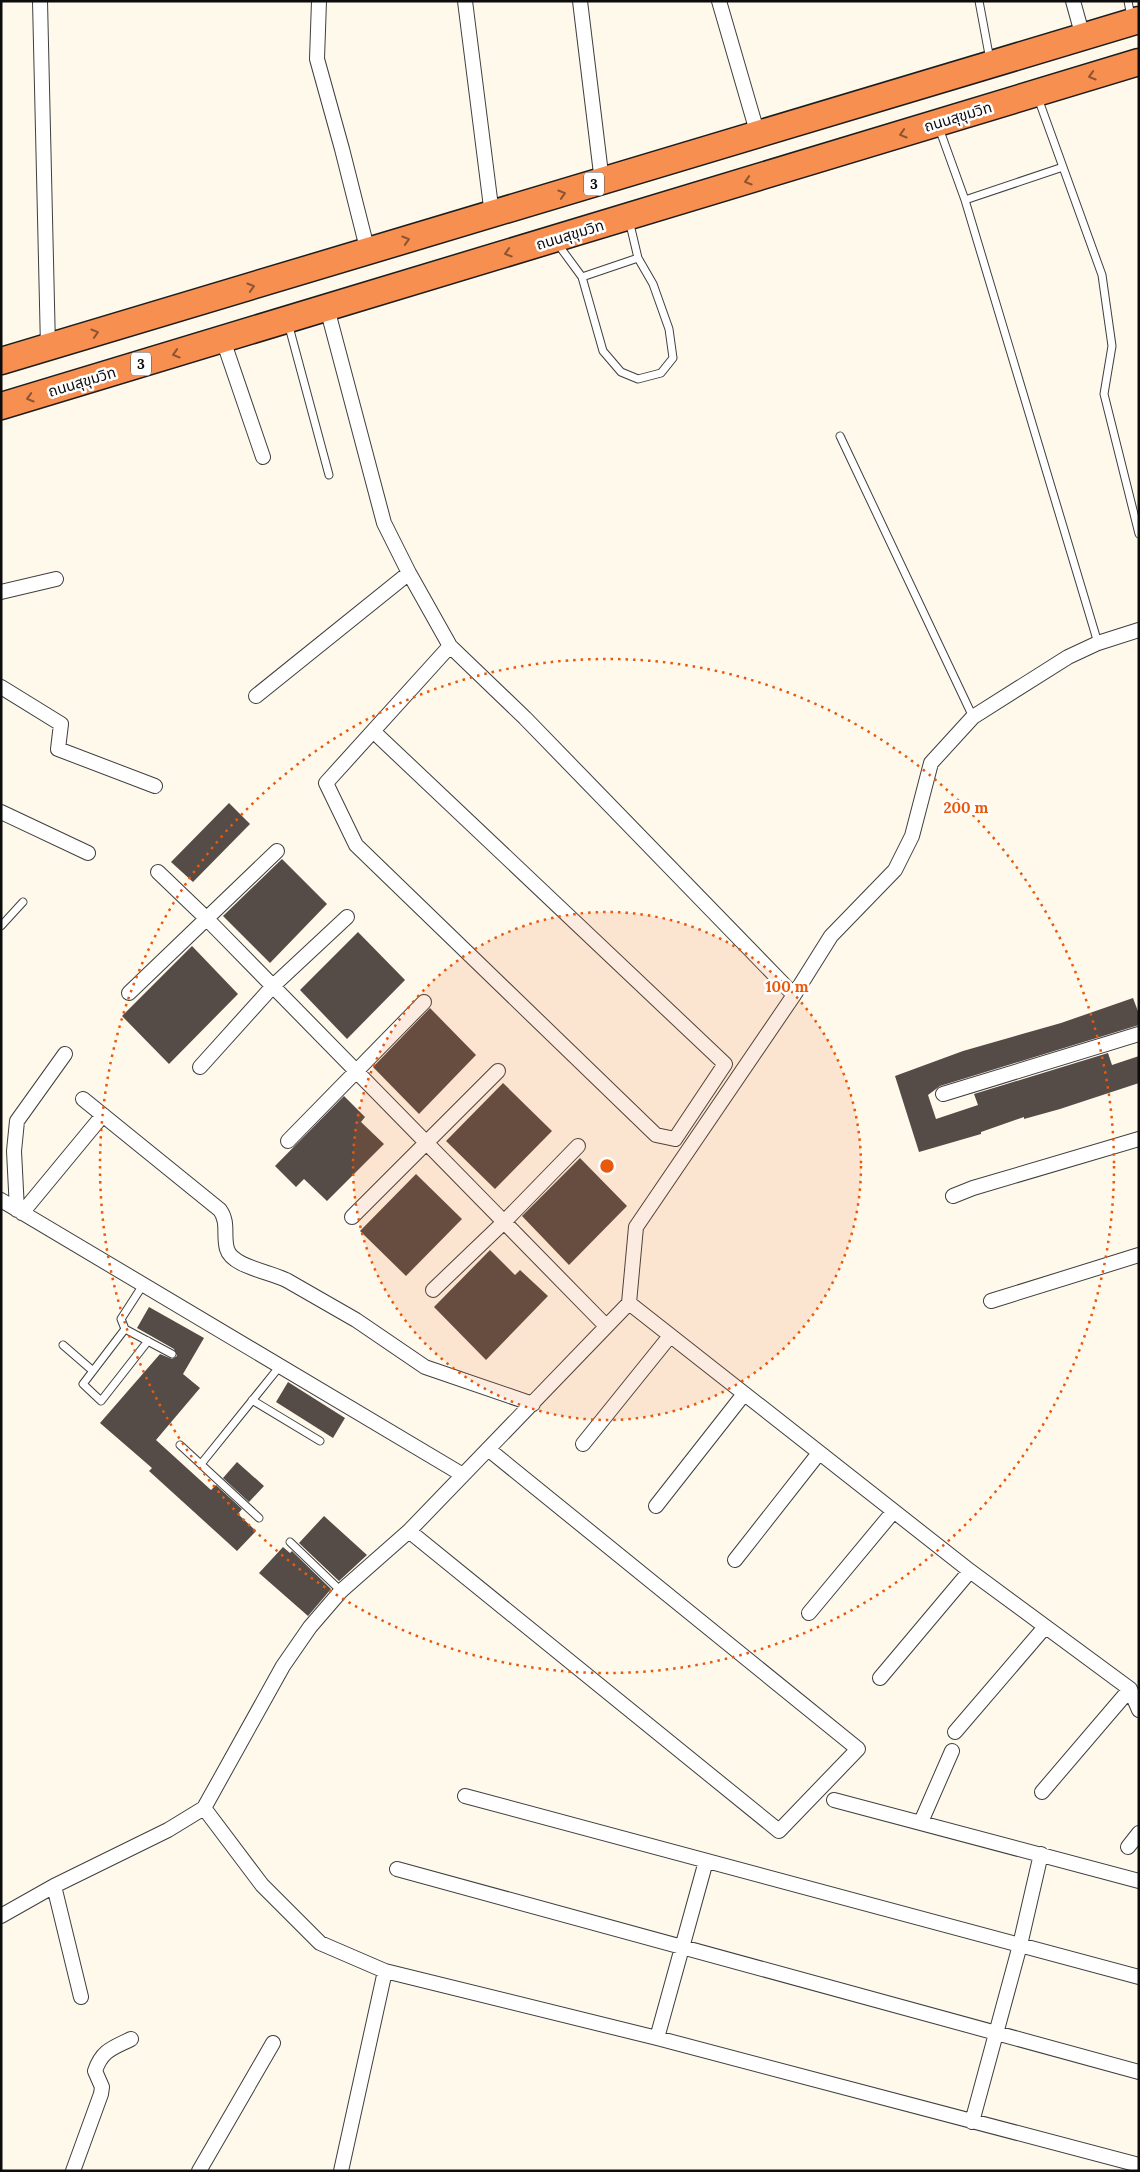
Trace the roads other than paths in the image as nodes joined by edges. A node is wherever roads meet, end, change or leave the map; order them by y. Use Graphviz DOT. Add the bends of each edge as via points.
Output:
graph roads {
  1 [pos="40,1"];
  2 [pos="319,1"];
  3 [pos="465,1"];
  4 [pos="580,1"];
  5 [pos="719,1"];
  6 [pos="979,1"];
  7 [pos="1073,1"];
  8 [pos="1133,15"];
  9 [pos="1083,37"];
  10 [pos="1139,62"];
  11 [pos="991,65"];
  12 [pos="1036,93"];
  13 [pos="937,123"];
  14 [pos="758,135"];
  15 [pos="1063,167"];
  16 [pos="602,182"];
  17 [pos="965,200"];
  18 [pos="492,214"];
  19 [pos="629,217"];
  20 [pos="554,239"];
  21 [pos="368,252"];
  22 [pos="638,258"];
  23 [pos="582,277"];
  24 [pos="327,308"];
  25 [pos="287,320"];
  26 [pos="223,340"];
  27 [pos="48,348"];
  28 [pos="1,361"];
  29 [pos="1,406"];
  30 [pos="840,436"];
  31 [pos="263,456"];
  32 [pos="329,475"];
  33 [pos="1139,534"];
  34 [pos="409,573"];
  35 [pos="56,579"];
  36 [pos="1,592"];
  37 [pos="1139,630"];
  38 [pos="1098,643"];
  39 [pos="450,646"];
  40 [pos="1,687"];
  41 [pos="256,696"];
  42 [pos="972,717"];
  43 [pos="373,731"];
  44 [pos="155,786"];
  45 [pos="1,812"];
  46 [pos="277,851"];
  47 [pos="88,853"];
  48 [pos="158,872"];
  49 [pos="23,902"];
  50 [pos="347,917"];
  51 [pos="206,918"];
  52 [pos="1,926"];
  53 [pos="273,986"];
  54 [pos="128,993"];
  55 [pos="794,995"];
  56 [pos="424,1002"];
  57 [pos="1139,1034"];
  58 [pos="65,1054"];
  59 [pos="200,1067"];
  60 [pos="356,1071"];
  61 [pos="498,1071"];
  62 [pos="943,1094"];
  63 [pos="84,1099"];
  64 [pos="103,1114"];
  65 [pos="1139,1139"];
  66 [pos="288,1141"];
  67 [pos="426,1142"];
  68 [pos="578,1146"];
  69 [pos="953,1196"];
  70 [pos="1,1200"];
  71 [pos="19,1211"];
  72 [pos="352,1217"];
  73 [pos="504,1222"];
  74 [pos="1139,1255"];
  75 [pos="143,1285"];
  76 [pos="433,1290"];
  77 [pos="991,1301"];
  78 [pos="629,1303"];
  79 [pos="606,1326"];
  80 [pos="125,1329"];
  81 [pos="670,1336"];
  82 [pos="148,1341"];
  83 [pos="63,1346"];
  84 [pos="172,1354"];
  85 [pos="280,1366"];
  86 [pos="93,1371"];
  87 [pos="744,1394"];
  88 [pos="252,1400"];
  89 [pos="533,1404"];
  90 [pos="320,1441"];
  91 [pos="582,1444"];
  92 [pos="180,1445"];
  93 [pos="488,1450"];
  94 [pos="819,1453"];
  95 [pos="201,1464"];
  96 [pos="463,1475"];
  97 [pos="656,1506"];
  98 [pos="894,1512"];
  99 [pos="259,1518"];
  100 [pos="409,1531"];
  101 [pos="290,1542"];
  102 [pos="735,1560"];
  103 [pos="970,1572"];
  104 [pos="341,1591"];
  105 [pos="809,1613"];
  106 [pos="1045,1627"];
  107 [pos="880,1678"];
  108 [pos="1130,1689"];
  109 [pos="1139,1710"];
  110 [pos="955,1732"];
  111 [pos="952,1751"];
  112 [pos="1042,1792"];
  113 [pos="465,1796"];
  114 [pos="834,1800"];
  115 [pos="204,1808"];
  116 [pos="921,1822"];
  117 [pos="1139,1833"];
  118 [pos="1128,1846"];
  119 [pos="1041,1854"];
  120 [pos="706,1861"];
  121 [pos="396,1869"];
  122 [pos="1139,1881"];
  123 [pos="54,1886"];
  124 [pos="1,1916"];
  125 [pos="1020,1945"];
  126 [pos="683,1947"];
  127 [pos="385,1971"];
  128 [pos="1139,1977"];
  129 [pos="81,1996"];
  130 [pos="996,2033"];
  131 [pos="657,2038"];
  132 [pos="132,2039"];
  133 [pos="273,2043"];
  134 [pos="1139,2072"];
  135 [pos="972,2122"];
  136 [pos="1114,2165"];
  137 [pos="1139,2166"];
  138 [pos="73,2171"];
  139 [pos="198,2171"];
  140 [pos="341,2171"];
  1 -- 27 [label="street"];
  2 -- 21 [label="street" via="317,59"];
  3 -- 18 [label="street"];
  4 -- 16 [label="street"];
  5 -- 14 [label="street"];
  6 -- 11 [label="lane"];
  7 -- 9 [label="street"];
  8 -- 9 [label="highway, 3"];
  9 -- 11 [label="highway, 3"];
  10 -- 12 [label="highway, ถนนสุขุมวิท / 3, one-way"];
  11 -- 14 [label="highway, 3"];
  12 -- 13 [label="highway, ถนนสุขุมวิท / 3"];
  12 -- 15 [label="lane"];
  13 -- 17 [label="lane"];
  13 -- 19 [label="highway, ถนนสุขุมวิท / 3, one-way"];
  14 -- 16 [label="highway, 3"];
  15 -- 17 [label="lane"];
  15 -- 33 [label="lane" via="1102,274 1112,346 1104,394"];
  18 -- 16 [label="highway, 3, one-way"];
  17 -- 38 [label="lane"];
  21 -- 18 [label="highway, 3, one-way"];
  19 -- 20 [label="highway, ถนนสุขุมวิท / 3"];
  19 -- 22 [label="lane"];
  20 -- 23 [label="lane"];
  20 -- 24 [label="highway, ถนนสุขุมวิท / 3, one-way"];
  27 -- 21 [label="highway, 3, one-way"];
  22 -- 23 [label="lane"];
  22 -- 23 [label="lane" via="653,284 670,329 673,358 661,373 638,379 621,372 603,351"];
  24 -- 25 [label="highway, ถนนสุขุมวิท / 3"];
  24 -- 34 [label="street" via="384,523"];
  25 -- 26 [label="highway, ถนนสุขุมวิท / 3"];
  25 -- 32 [label="lane"];
  26 -- 29 [label="highway, ถนนสุขุมวิท / 3, one-way"];
  26 -- 31 [label="street"];
  27 -- 28 [label="highway, 3"];
  30 -- 42 [label="lane"];
  34 -- 39 [label="street"];
  34 -- 41 [label="street"];
  35 -- 36 [label="street"];
  37 -- 38 [label="street"];
  38 -- 42 [label="street" via="1068,657"];
  39 -- 43 [label="street"];
  39 -- 55 [label="street" via="525,718"];
  40 -- 44 [label="street" via="61,724 58,749"];
  42 -- 55 [label="street" via="931,763 912,836 895,870 831,936"];
  43 -- 43 [label="street" via="326,783 356,846 656,1134 675,1139 725,1064"];
  45 -- 47 [label="street"];
  46 -- 51 [label="street"];
  48 -- 51 [label="street"];
  49 -- 52 [label="lane"];
  50 -- 53 [label="street"];
  51 -- 53 [label="street"];
  51 -- 54 [label="street"];
  53 -- 59 [label="street"];
  53 -- 60 [label="street"];
  55 -- 78 [label="street" via="636,1227"];
  56 -- 60 [label="street"];
  57 -- 62 [label="street"];
  58 -- 71 [label="street" via="17,1121 14,1150"];
  60 -- 66 [label="street"];
  60 -- 67 [label="street"];
  61 -- 67 [label="street"];
  63 -- 64 [label="street"];
  64 -- 71 [label="street"];
  64 -- 89 [label="street" via="220,1210 226,1219 227,1248 241,1264 288,1281 356,1320 425,1367"];
  65 -- 69 [label="street"];
  67 -- 72 [label="street"];
  67 -- 73 [label="street"];
  68 -- 73 [label="street"];
  70 -- 71 [label="street"];
  71 -- 75 [label="street"];
  73 -- 76 [label="street"];
  73 -- 79 [label="street"];
  74 -- 77 [label="street"];
  75 -- 80 [label="lane" via="121,1319"];
  75 -- 85 [label="street"];
  78 -- 79 [label="street"];
  78 -- 81 [label="street"];
  79 -- 89 [label="street"];
  80 -- 82 [label="lane"];
  80 -- 86 [label="lane"];
  81 -- 87 [label="street"];
  81 -- 91 [label="street"];
  82 -- 84 [label="lane"];
  82 -- 86 [label="lane" via="101,1401 83,1384"];
  83 -- 86 [label="lane"];
  85 -- 88 [label="lane"];
  85 -- 96 [label="street"];
  87 -- 94 [label="street"];
  87 -- 97 [label="street"];
  88 -- 90 [label="lane"];
  88 -- 95 [label="lane"];
  89 -- 93 [label="street"];
  92 -- 95 [label="lane"];
  93 -- 96 [label="street"];
  93 -- 100 [label="street" via="858,1749 779,1831"];
  94 -- 98 [label="street"];
  94 -- 102 [label="street"];
  95 -- 99 [label="lane"];
  96 -- 100 [label="street"];
  98 -- 103 [label="street"];
  98 -- 105 [label="street"];
  100 -- 104 [label="street"];
  101 -- 104 [label="lane"];
  103 -- 106 [label="street"];
  103 -- 107 [label="street"];
  104 -- 115 [label="street" via="283,1666"];
  106 -- 108 [label="street"];
  106 -- 110 [label="street"];
  108 -- 109 [label="street"];
  108 -- 112 [label="street"];
  111 -- 116 [label="street"];
  113 -- 120 [label="street"];
  114 -- 116 [label="street"];
  115 -- 123 [label="street" via="168,1830"];
  115 -- 127 [label="street" via="262,1885 320,1943"];
  116 -- 119 [label="street"];
  117 -- 118 [label="street"];
  119 -- 122 [label="street"];
  119 -- 125 [label="street"];
  120 -- 125 [label="street"];
  120 -- 126 [label="street"];
  121 -- 126 [label="street"];
  123 -- 124 [label="street"];
  123 -- 129 [label="street"];
  125 -- 128 [label="street"];
  125 -- 130 [label="street"];
  126 -- 130 [label="street"];
  126 -- 131 [label="street"];
  127 -- 131 [label="street"];
  127 -- 140 [label="street"];
  130 -- 134 [label="street"];
  130 -- 135 [label="street"];
  131 -- 135 [label="street"];
  132 -- 138 [label="street" via="106,2052 99,2060 95,2071 102,2087 101,2094"];
  133 -- 139 [label="street"];
  135 -- 136 [label="street"];
  136 -- 137 [label="street"];
}
